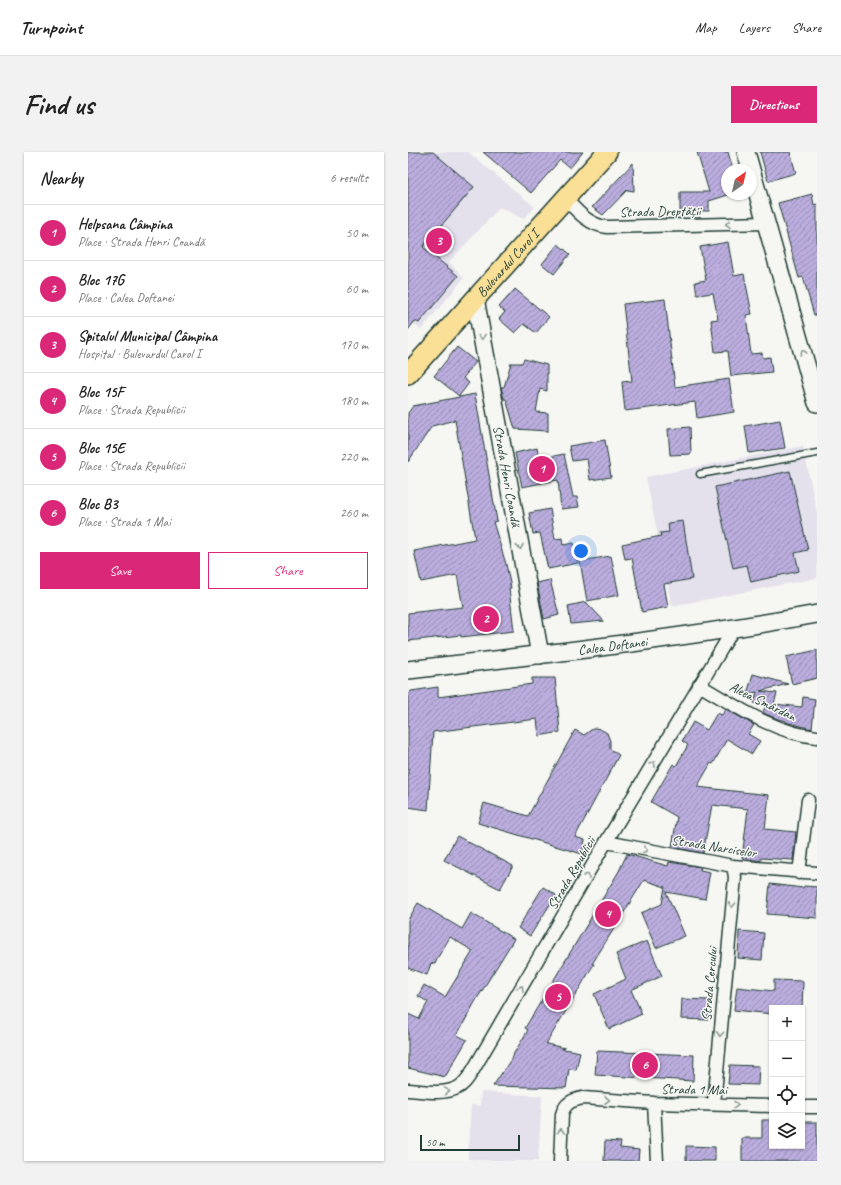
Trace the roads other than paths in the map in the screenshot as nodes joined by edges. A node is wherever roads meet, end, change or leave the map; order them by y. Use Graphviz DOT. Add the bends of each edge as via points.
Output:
graph roads {
  1 [pos="607,152"];
  2 [pos="746,152"];
  3 [pos="565,198"];
  4 [pos="767,223"];
  5 [pos="475,298"];
  6 [pos="408,374"];
  7 [pos="817,403"];
  8 [pos="817,453"];
  9 [pos="700,474"];
  10 [pos="817,614"];
  11 [pos="734,628"];
  12 [pos="540,654"];
  13 [pos="408,670"];
  14 [pos="699,685"];
  15 [pos="817,737"];
  16 [pos="808,800"];
  17 [pos="606,842"];
  18 [pos="732,866"];
  19 [pos="799,873"];
  20 [pos="817,873"];
  21 [pos="408,1090"];
  22 [pos="654,1103"];
  23 [pos="714,1104"];
  24 [pos="769,1106"];
  25 [pos="805,1107"];
  26 [pos="817,1107"];
  27 [pos="560,1161"];
  28 [pos="657,1161"];
  1 -- 3 [label="main road, Bulevardul Carol I"];
  2 -- 4 [label="street"];
  4 -- 3 [label="street, Strada Dreptății, one-way" via="607,227 585,219"];
  3 -- 5 [label="main road, Bulevardul Carol I"];
  7 -- 4 [label="street, one-way"];
  5 -- 6 [label="main road, Bulevardul Carol I"];
  5 -- 12 [label="street, Strada Henri Coandă, one-way"];
  8 -- 9 [label="lane"];
  10 -- 11 [label="street, Calea Doftanei"];
  11 -- 12 [label="street, Calea Doftanei"];
  11 -- 14 [label="street, Strada Republicii"];
  12 -- 13 [label="street, Calea Doftanei"];
  14 -- 15 [label="street, Aleea Smârdan" via="777,728"];
  17 -- 14 [label="street, Strada Republicii, one-way"];
  16 -- 19 [label="street"];
  17 -- 18 [label="street, Strada Narciselor, one-way"];
  21 -- 17 [label="street, Strada Republicii, one-way" via="442,1092 457,1088 465,1082"];
  18 -- 19 [label="street, Strada Narciselor"];
  18 -- 23 [label="street, Strada Cercului, one-way" via="735,877"];
  19 -- 20 [label="street, Strada Narciselor"];
  22 -- 23 [label="street, Strada 1 Mai"];
  27 -- 22 [label="street, Strada 1 Mai, one-way" via="562,1114 564,1108 575,1099"];
  22 -- 28 [label="street"];
  23 -- 24 [label="street, Strada 1 Mai, one-way"];
  25 -- 26 [label="street"];
}
